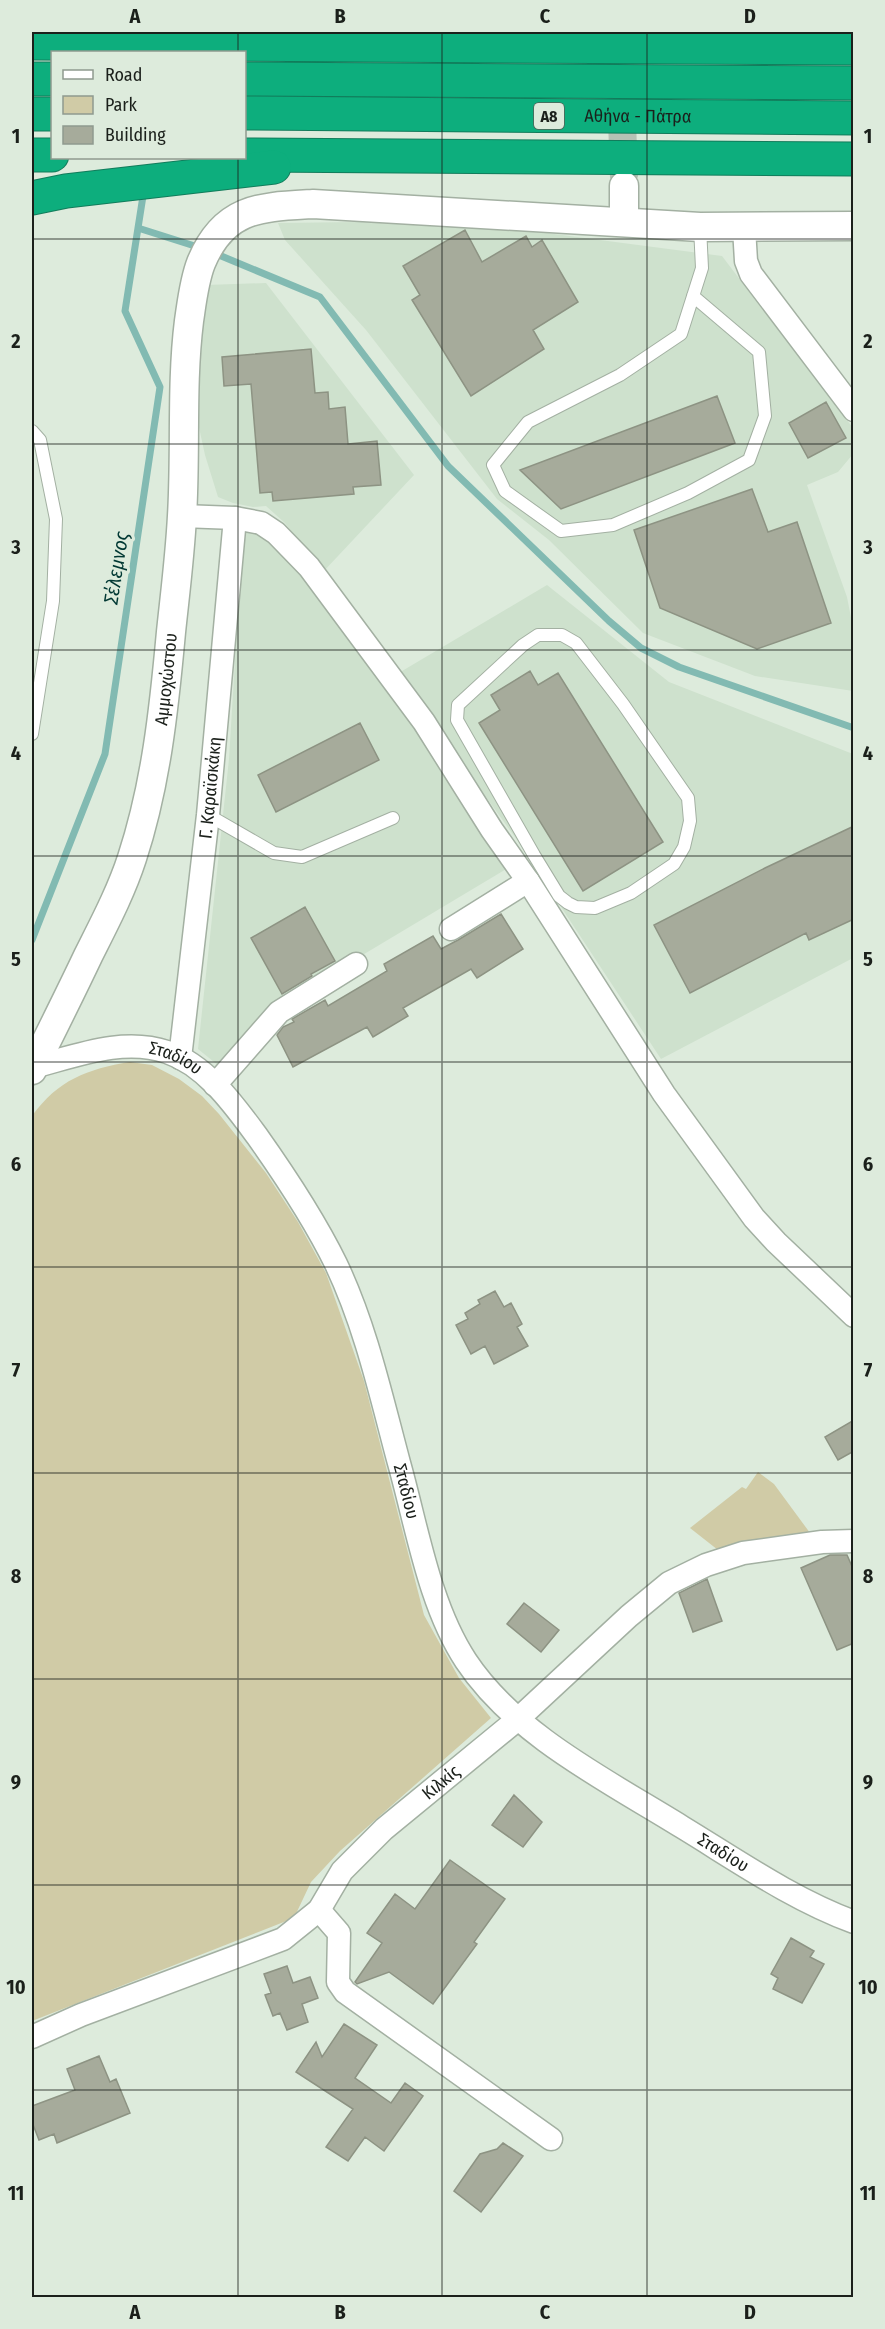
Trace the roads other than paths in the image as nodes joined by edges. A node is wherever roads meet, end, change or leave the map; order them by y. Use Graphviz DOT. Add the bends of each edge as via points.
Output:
graph roads {
  1 [pos="32,43"];
  2 [pos="854,48"];
  3 [pos="32,79"];
  4 [pos="51,79"];
  5 [pos="246,79"];
  6 [pos="854,83"];
  7 [pos="246,113"];
  8 [pos="32,114"];
  9 [pos="51,114"];
  10 [pos="854,118"];
  11 [pos="32,155"];
  12 [pos="51,155"];
  13 [pos="246,155"];
  14 [pos="370,155"];
  15 [pos="854,159"];
  16 [pos="624,186"];
  17 [pos="32,198"];
  18 [pos="624,221"];
  19 [pos="854,226"];
  20 [pos="700,227"];
  21 [pos="744,228"];
  22 [pos="693,296"];
  23 [pos="854,410"];
  24 [pos="32,431"];
  25 [pos="182,516"];
  26 [pos="234,518"];
  27 [pos="32,734"];
  28 [pos="503,803"];
  29 [pos="208,815"];
  30 [pos="393,818"];
  31 [pos="492,830"];
  32 [pos="528,881"];
  33 [pos="452,929"];
  34 [pos="356,964"];
  35 [pos="180,1058"];
  36 [pos="32,1069"];
  37 [pos="215,1085"];
  38 [pos="854,1316"];
  39 [pos="854,1540"];
  40 [pos="518,1719"];
  41 [pos="319,1910"];
  42 [pos="854,1922"];
  43 [pos="32,2037"];
  44 [pos="550,2139"];
  1 -- 2 [label="highway"];
  3 -- 4 [label="highway"];
  5 -- 6 [label="highway, Αθήνα - Πάτρα / Α8"];
  7 -- 10 [label="highway, Αθήνα - Πάτρα / Α8"];
  8 -- 9 [label="highway"];
  11 -- 12 [label="highway"];
  13 -- 14 [label="highway"];
  14 -- 15 [label="highway"];
  14 -- 17 [label="highway"];
  16 -- 18 [label="street"];
  18 -- 20 [label="street, Αμμοχώστου"];
  18 -- 25 [label="street, Αμμοχώστου" via="313,204 268,207 241,215 213,241 201,263 194,290 186,357"];
  19 -- 21 [label="street, Αμμοχώστου"];
  20 -- 21 [label="street, Αμμοχώστου"];
  20 -- 22 [label="lane" via="702,268"];
  21 -- 23 [label="street" via="751,274"];
  22 -- 22 [label="lane" via="681,334 620,375 528,422 493,465 505,491 561,531 613,525 688,493 749,459 765,416 759,352"];
  24 -- 27 [label="lane" via="40,440 56,519 53,601"];
  25 -- 26 [label="street"];
  25 -- 36 [label="street, Αμμοχώστου" via="164,710 143,821 115,902"];
  26 -- 29 [label="street, Γ. Καραϊσκάκη"];
  26 -- 31 [label="street" via="254,520 268,527 309,567 424,722"];
  28 -- 28 [label="lane" via="457,720 458,705 523,645 538,635 562,635 576,643 688,798 690,821 684,847 674,864 632,893 595,908 576,907 559,896"];
  28 -- 31 [label="lane"];
  29 -- 30 [label="lane" via="274,853 302,857"];
  29 -- 35 [label="street, Γ. Καραϊσκάκη"];
  31 -- 32 [label="street"];
  32 -- 33 [label="street"];
  32 -- 38 [label="street" via="664,1094 753,1218"];
  34 -- 37 [label="street" via="279,1012"];
  35 -- 36 [label="street, Σταδίου" via="153,1049 123,1047"];
  35 -- 37 [label="street, Σταδίου"];
  37 -- 40 [label="street, Σταδίου" via="277,1163 336,1265 374,1368 440,1607 479,1680"];
  39 -- 40 [label="street, Κιλκίς" via="743,1553 669,1583"];
  40 -- 41 [label="street, Κιλκίς" via="384,1829 342,1871"];
  40 -- 42 [label="street, Σταδίου" via="589,1769 754,1872"];
  41 -- 43 [label="street, Κιλκίς" via="283,1939"];
  41 -- 44 [label="street" via="339,1933 339,1982 345,1992"];
}
